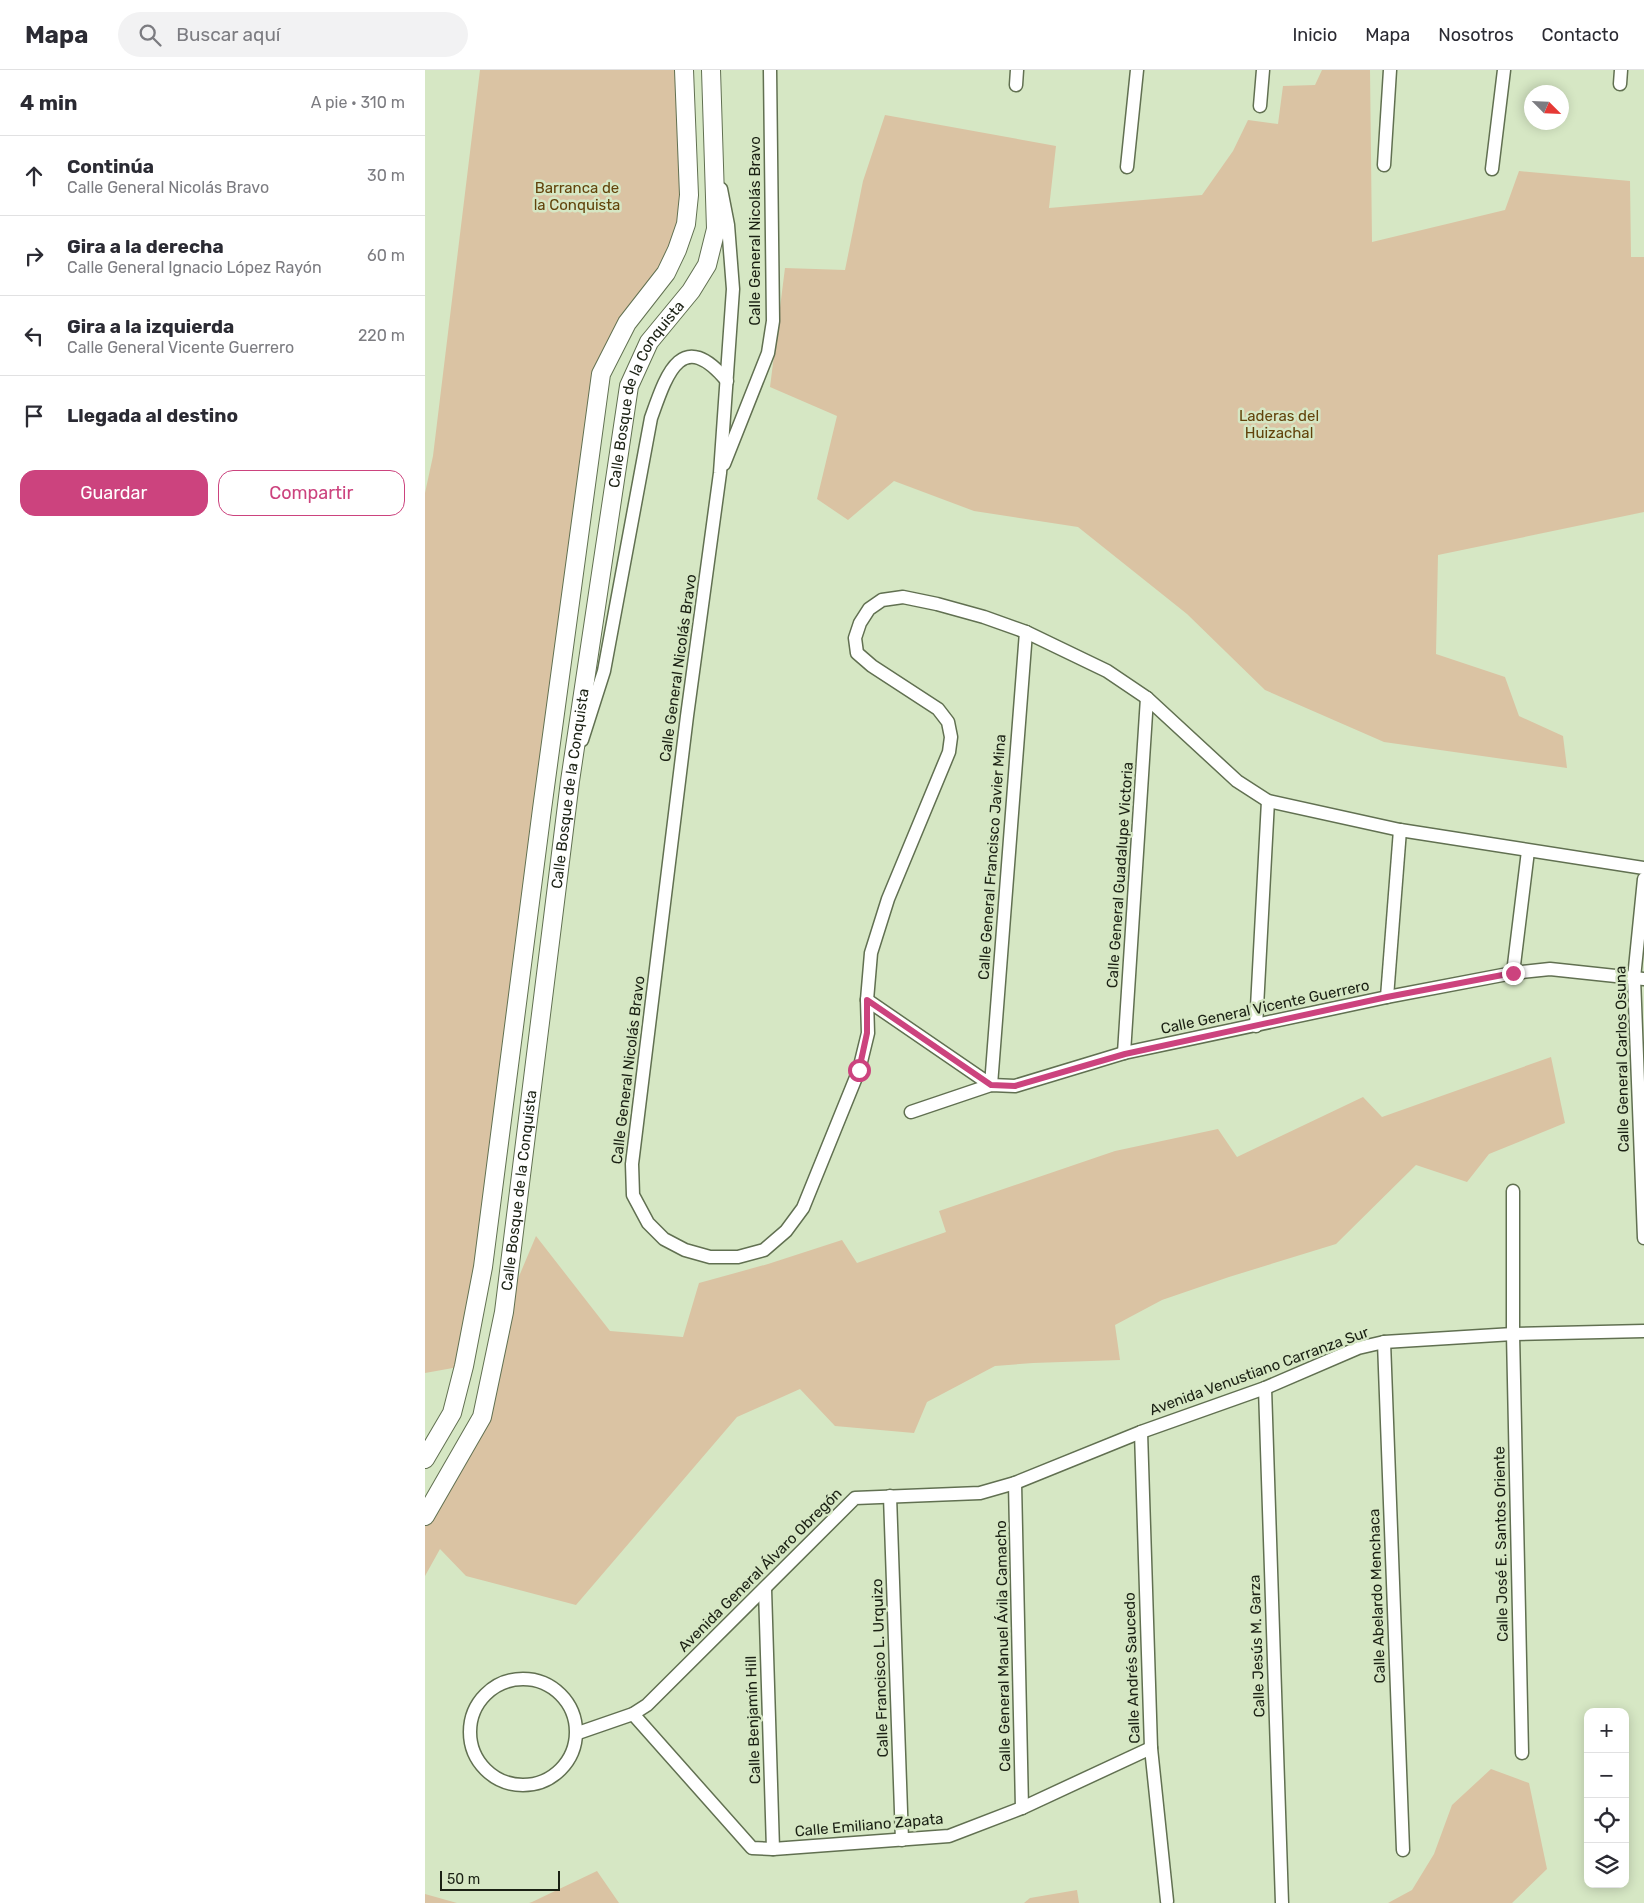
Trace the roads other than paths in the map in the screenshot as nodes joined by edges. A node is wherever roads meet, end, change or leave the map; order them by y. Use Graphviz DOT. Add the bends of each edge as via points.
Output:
graph roads {
  1 [pos="684,70"];
  2 [pos="711,70"];
  3 [pos="770,70"];
  4 [pos="1017,70"];
  5 [pos="1137,70"];
  6 [pos="1263,70"];
  7 [pos="1390,70"];
  8 [pos="1504,70"];
  9 [pos="1621,70"];
  10 [pos="1620,84"];
  11 [pos="1015,85"];
  12 [pos="1260,106"];
  13 [pos="714,156"];
  14 [pos="1384,165"];
  15 [pos="1127,167"];
  16 [pos="1492,169"];
  17 [pos="727,381"];
  18 [pos="720,473"];
  19 [pos="1026,632"];
  20 [pos="1147,698"];
  21 [pos="570,781"];
  22 [pos="1268,802"];
  23 [pos="1400,830"];
  24 [pos="1528,851"];
  25 [pos="1644,868"];
  26 [pos="1644,880"];
  27 [pos="1513,973"];
  28 [pos="1639,979"];
  29 [pos="1387,997"];
  30 [pos="867,1000"];
  31 [pos="1256,1026"];
  32 [pos="1125,1054"];
  33 [pos="991,1085"];
  34 [pos="911,1112"];
  35 [pos="1513,1191"];
  36 [pos="1644,1238"];
  37 [pos="1644,1330"];
  38 [pos="1513,1334"];
  39 [pos="1384,1342"];
  40 [pos="1265,1388"];
  41 [pos="1141,1432"];
  42 [pos="425,1459"];
  43 [pos="1015,1483"];
  44 [pos="890,1496"];
  45 [pos="425,1516"];
  46 [pos="765,1589"];
  47 [pos="633,1714"];
  48 [pos="578,1733"];
  49 [pos="1151,1748"];
  50 [pos="1522,1753"];
  51 [pos="1022,1808"];
  52 [pos="903,1840"];
  53 [pos="773,1849"];
  54 [pos="1403,1850"];
  55 [pos="1167,1901"];
  56 [pos="1282,1903"];
  1 -- 42 [label="main road, Calle Bosque de la Conquista" via="689,195 686,224 666,273 627,323 601,374 483,1267 452,1413"];
  2 -- 13 [label="main road, Calle Bosque de la Conquista"];
  3 -- 18 [label="street, Calle General Nicolás Bravo" via="773,321 769,353"];
  4 -- 11 [label="street"];
  5 -- 15 [label="street"];
  6 -- 12 [label="street"];
  7 -- 14 [label="street"];
  8 -- 16 [label="street"];
  9 -- 10 [label="street"];
  13 -- 17 [label="street, Calle General Nicolás Bravo" via="728,225 733,289"];
  13 -- 21 [label="main road, Calle Bosque de la Conquista" via="716,228 707,265 691,291 649,342 629,386"];
  17 -- 18 [label="street, Calle General Nicolás Bravo"];
  17 -- 21 [label="street" via="704,358 692,356 680,360 671,369 662,387 651,418 604,671"];
  18 -- 30 [label="street, Calle General Nicolás Bravo" via="632,1164 633,1195 648,1223 664,1239 685,1250 710,1257 738,1257 764,1250 786,1232 803,1208 859,1070 867,1033"];
  19 -- 20 [label="street" via="1107,671"];
  19 -- 30 [label="street, Calle General Nicolás Bravo" via="984,617 903,597 882,600 869,609 860,623 855,638 857,653 938,709 948,722 951,737 949,752 888,899 871,953"];
  19 -- 33 [label="street, Calle General Francisco Javier Mina"];
  20 -- 22 [label="street" via="1237,781"];
  20 -- 32 [label="street, Calle General Guadalupe Victoria"];
  21 -- 45 [label="main road, Calle Bosque de la Conquista" via="504,1312 482,1417"];
  22 -- 23 [label="street"];
  22 -- 31 [label="street"];
  23 -- 24 [label="street"];
  23 -- 29 [label="street"];
  24 -- 25 [label="street"];
  24 -- 27 [label="street"];
  26 -- 28 [label="street, Calle General Carlos Osuna"];
  27 -- 28 [label="street, Calle General Vicente Guerrero" via="1550,969"];
  27 -- 29 [label="street, Calle General Vicente Guerrero"];
  28 -- 36 [label="street, Calle General Carlos Osuna"];
  29 -- 31 [label="street, Calle General Vicente Guerrero"];
  30 -- 33 [label="street"];
  31 -- 32 [label="street, Calle General Vicente Guerrero"];
  32 -- 33 [label="street, Calle General Vicente Guerrero" via="1015,1086"];
  33 -- 34 [label="street, Calle General Vicente Guerrero"];
  35 -- 38 [label="street, Calle José E. Santos Oriente"];
  37 -- 38 [label="street, Avenida Venustiano Carranza Sur"];
  38 -- 39 [label="street, Avenida Venustiano Carranza Sur"];
  38 -- 50 [label="street, Calle José E. Santos Oriente"];
  39 -- 40 [label="street, Avenida Venustiano Carranza Sur" via="1358,1348"];
  39 -- 54 [label="street, Calle Abelardo Menchaca"];
  40 -- 41 [label="street, Avenida Venustiano Carranza Sur"];
  40 -- 56 [label="street, Calle Jesús M. Garza"];
  41 -- 43 [label="street, Avenida Venustiano Carranza Sur"];
  41 -- 49 [label="street, Calle Andrés Saucedo"];
  43 -- 44 [label="street, Avenida General Álvaro Obregón" via="980,1493"];
  43 -- 51 [label="street, Calle General Manuel Ávila Camacho"];
  44 -- 46 [label="street, Avenida General Álvaro Obregón" via="855,1498"];
  44 -- 52 [label="street, Calle Francisco L. Urquizo"];
  46 -- 47 [label="street, Avenida General Álvaro Obregón" via="647,1705"];
  46 -- 53 [label="street, Calle Benjamín Hill"];
  47 -- 48 [label="street, Avenida General Álvaro Obregón"];
  47 -- 53 [label="street, Calle Emiliano Zapata" via="752,1848"];
  48 -- 48 [label="street" via="571,1703 548,1682 517,1677 489,1689 471,1715 471,1746 486,1772 514,1786 545,1782 569,1762"];
  49 -- 51 [label="street, Calle Emiliano Zapata"];
  49 -- 55 [label="street, Calle Andrés Saucedo"];
  51 -- 52 [label="street, Calle Emiliano Zapata" via="949,1836"];
  52 -- 53 [label="street, Calle Emiliano Zapata"];
}
